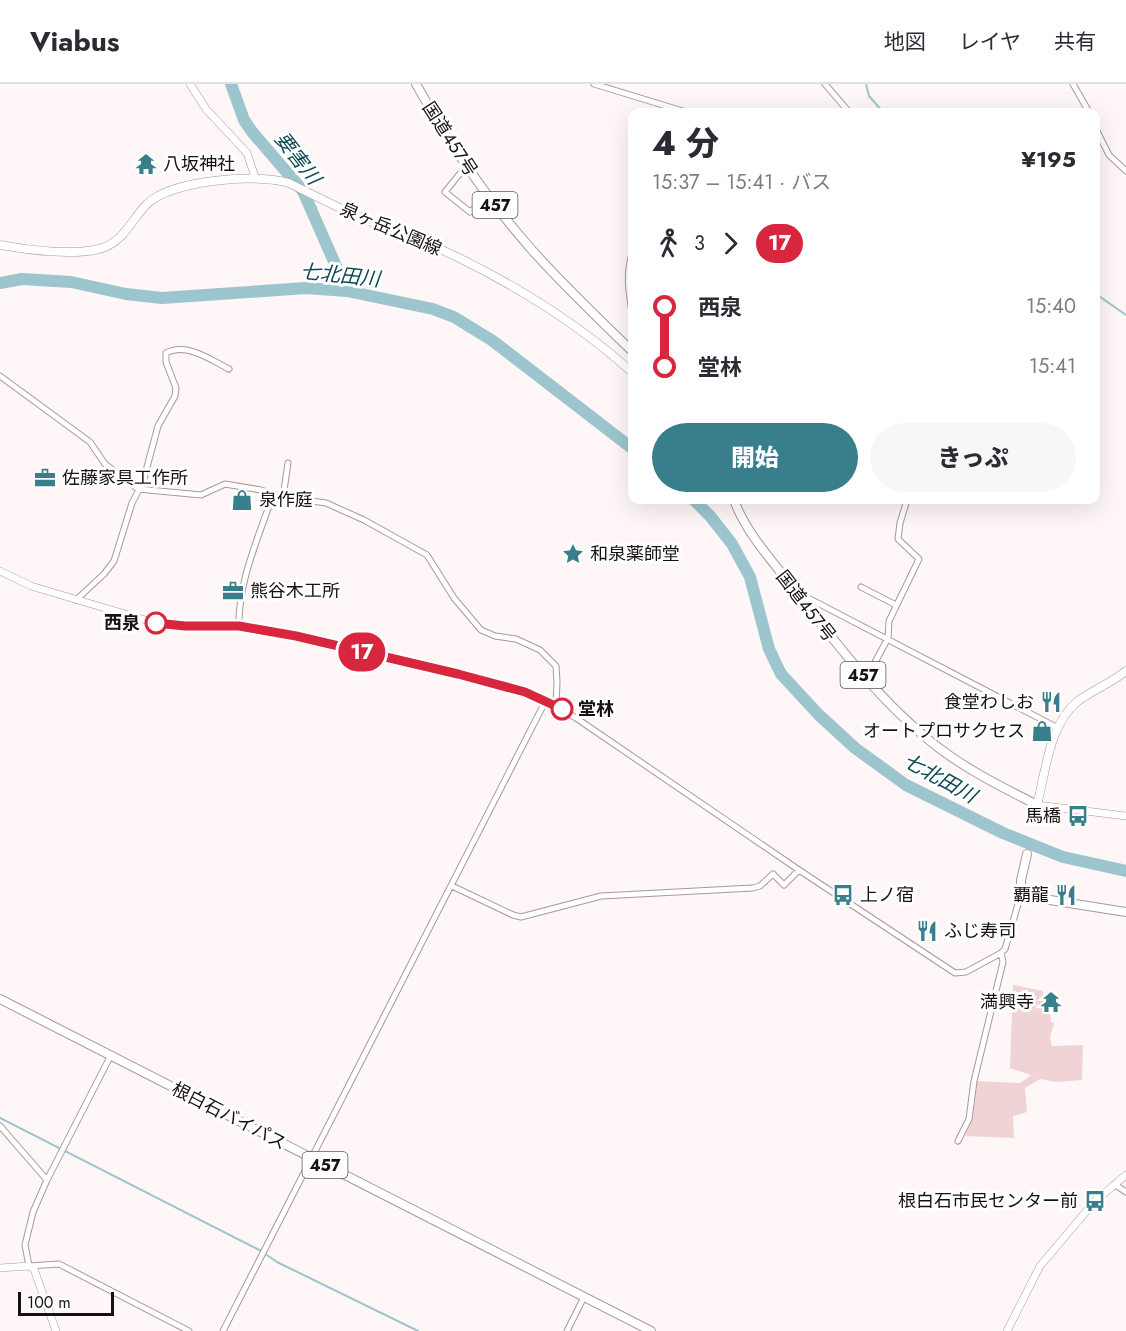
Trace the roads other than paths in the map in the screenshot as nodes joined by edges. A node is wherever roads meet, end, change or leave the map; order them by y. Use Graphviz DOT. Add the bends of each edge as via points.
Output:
graph roads {
  1 [pos="190,84"];
  2 [pos="416,84"];
  3 [pos="594,84"];
  4 [pos="825,84"];
  5 [pos="1073,84"];
  6 [pos="673,108"];
  7 [pos="846,108"];
  8 [pos="1087,108"];
  9 [pos="1100,137"];
  10 [pos="466,166"];
  11 [pos="1126,171"];
  12 [pos="255,177"];
  13 [pos="488,197"];
  14 [pos="0,245"];
  15 [pos="628,275"];
  16 [pos="628,293"];
  17 [pos="628,347"];
  18 [pos="628,368"];
  19 [pos="229,369"];
  20 [pos="0,376"];
  21 [pos="288,463"];
  22 [pos="138,489"];
  23 [pos="273,494"];
  24 [pos="284,497"];
  25 [pos="736,504"];
  26 [pos="906,504"];
  27 [pos="0,571"];
  28 [pos="861,587"];
  29 [pos="801,599"];
  30 [pos="76,600"];
  31 [pos="896,605"];
  32 [pos="239,626"];
  33 [pos="888,638"];
  34 [pos="1126,671"];
  35 [pos="866,679"];
  36 [pos="546,700"];
  37 [pos="556,705"];
  38 [pos="1058,728"];
  39 [pos="1037,805"];
  40 [pos="1126,816"];
  41 [pos="1027,854"];
  42 [pos="799,870"];
  43 [pos="452,886"];
  44 [pos="1022,894"];
  45 [pos="1126,912"];
  46 [pos="1001,953"];
  47 [pos="0,999"];
  48 [pos="111,1055"];
  49 [pos="0,1126"];
  50 [pos="958,1141"];
  51 [pos="312,1158"];
  52 [pos="1126,1175"];
  53 [pos="47,1180"];
  54 [pos="1114,1184"];
  55 [pos="1126,1192"];
  56 [pos="29,1266"];
  57 [pos="0,1268"];
  58 [pos="584,1297"];
  59 [pos="56,1331"];
  60 [pos="189,1331"];
  61 [pos="223,1331"];
  62 [pos="567,1331"];
  63 [pos="651,1331"];
  64 [pos="1007,1331"];
  1 -- 12 [label="street" via="206,110 246,153"];
  2 -- 10 [label="highway, 国道457号 / 457"];
  3 -- 6 [label="street"];
  4 -- 7 [label="street"];
  5 -- 8 [label="street"];
  9 -- 11 [label="street" via="1109,155"];
  10 -- 13 [label="highway, 国道457号 / 457"];
  10 -- 13 [label="street" via="445,192 470,212"];
  12 -- 14 [label="main road, 泉ヶ岳公園線" via="186,186 164,193 147,204 123,234 105,247 81,251 25,250"];
  12 -- 18 [label="main road, 泉ヶ岳公園線" via="289,183 451,255 555,313"];
  13 -- 17 [label="highway, 国道457号 / 457" via="532,251"];
  15 -- 16 [label="street"];
  19 -- 22 [label="street" via="192,351 177,349 166,353 175,393 158,426"];
  20 -- 22 [label="street" via="90,442 105,464"];
  21 -- 24 [label="street"];
  22 -- 23 [label="street" via="201,495 225,484"];
  22 -- 30 [label="street" via="114,561"];
  23 -- 24 [label="street"];
  23 -- 32 [label="street" via="241,589"];
  24 -- 37 [label="street" via="326,503 427,555 454,598 481,630 540,650 556,666"];
  25 -- 29 [label="highway, 国道457号 / 457" via="762,549"];
  26 -- 31 [label="street" via="898,539 919,559"];
  27 -- 30 [label="street"];
  28 -- 31 [label="street"];
  29 -- 33 [label="street" via="808,598"];
  29 -- 35 [label="highway, 国道457号 / 457"];
  30 -- 32 [label="street" via="152,622"];
  31 -- 33 [label="street" via="889,621"];
  32 -- 36 [label="street" via="458,674"];
  33 -- 35 [label="street"];
  33 -- 38 [label="street"];
  34 -- 38 [label="main road" via="1074,705"];
  35 -- 39 [label="highway, 国道457号 / 457" via="902,716 961,764"];
  36 -- 37 [label="street"];
  36 -- 43 [label="street"];
  37 -- 42 [label="street"];
  38 -- 39 [label="main road"];
  39 -- 40 [label="street"];
  41 -- 44 [label="highway"];
  42 -- 43 [label="street" via="784,885 773,874 753,888 601,896 521,917"];
  42 -- 46 [label="street" via="956,973 966,972"];
  43 -- 51 [label="street"];
  44 -- 45 [label="highway"];
  44 -- 46 [label="street"];
  46 -- 50 [label="street" via="1003,962 974,1081 969,1119"];
  47 -- 48 [label="highway, 根白石バイパス / 457"];
  48 -- 51 [label="highway, 根白石バイパス / 457"];
  48 -- 53 [label="street"];
  49 -- 53 [label="street"];
  51 -- 58 [label="highway, 根白石バイパス / 457"];
  51 -- 61 [label="street"];
  52 -- 54 [label="street"];
  53 -- 56 [label="street" via="33,1212 25,1245"];
  54 -- 55 [label="street"];
  54 -- 64 [label="street" via="1063,1236 1040,1266"];
  56 -- 57 [label="street"];
  56 -- 59 [label="street" via="38,1276"];
  56 -- 60 [label="street" via="59,1264"];
  58 -- 62 [label="street"];
  58 -- 63 [label="highway, 根白石バイパス / 457"];
}
